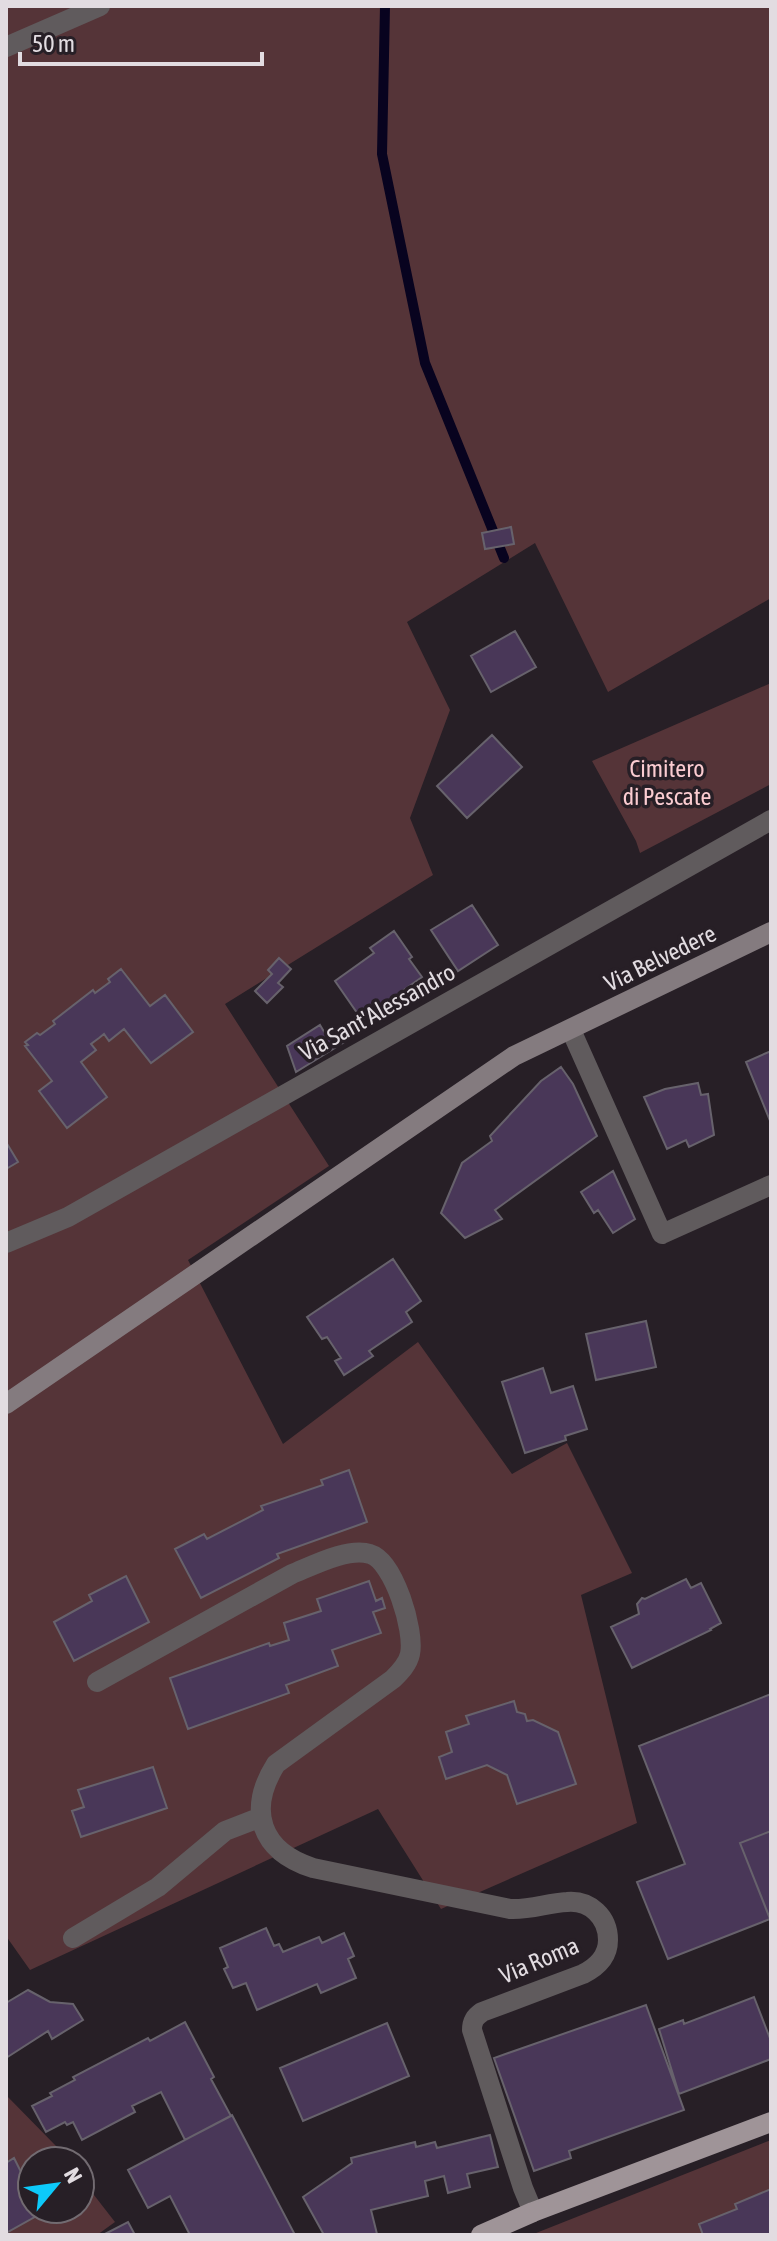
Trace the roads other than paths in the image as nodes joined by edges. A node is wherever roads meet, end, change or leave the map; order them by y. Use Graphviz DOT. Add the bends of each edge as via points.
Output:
graph roads {
  1 [pos="100,6"];
  2 [pos="6,47"];
  3 [pos="771,820"];
  4 [pos="771,932"];
  5 [pos="571,1030"];
  6 [pos="771,1185"];
  7 [pos="6,1243"];
  8 [pos="6,1404"];
  9 [pos="97,1682"];
  10 [pos="261,1817"];
  11 [pos="73,1938"];
  12 [pos="771,2122"];
  13 [pos="533,2212"];
  14 [pos="481,2235"];
  1 -- 2 [label="street"];
  3 -- 7 [label="street, Via Sant'Alessandro" via="68,1217"];
  4 -- 5 [label="main road, Via Belvedere"];
  5 -- 6 [label="street" via="662,1234"];
  5 -- 8 [label="main road, Via Belvedere" via="514,1056"];
  9 -- 10 [label="street" via="292,1574 353,1553 378,1558 399,1592 410,1656 393,1679 276,1764 265,1782"];
  10 -- 11 [label="street" via="225,1831 158,1887"];
  10 -- 13 [label="street, Via Roma" via="285,1856 313,1868 510,1909 578,1902 599,1914 608,1947 594,1968 482,2012 472,2024"];
  12 -- 13 [label="main road"];
  13 -- 14 [label="main road"];
}
